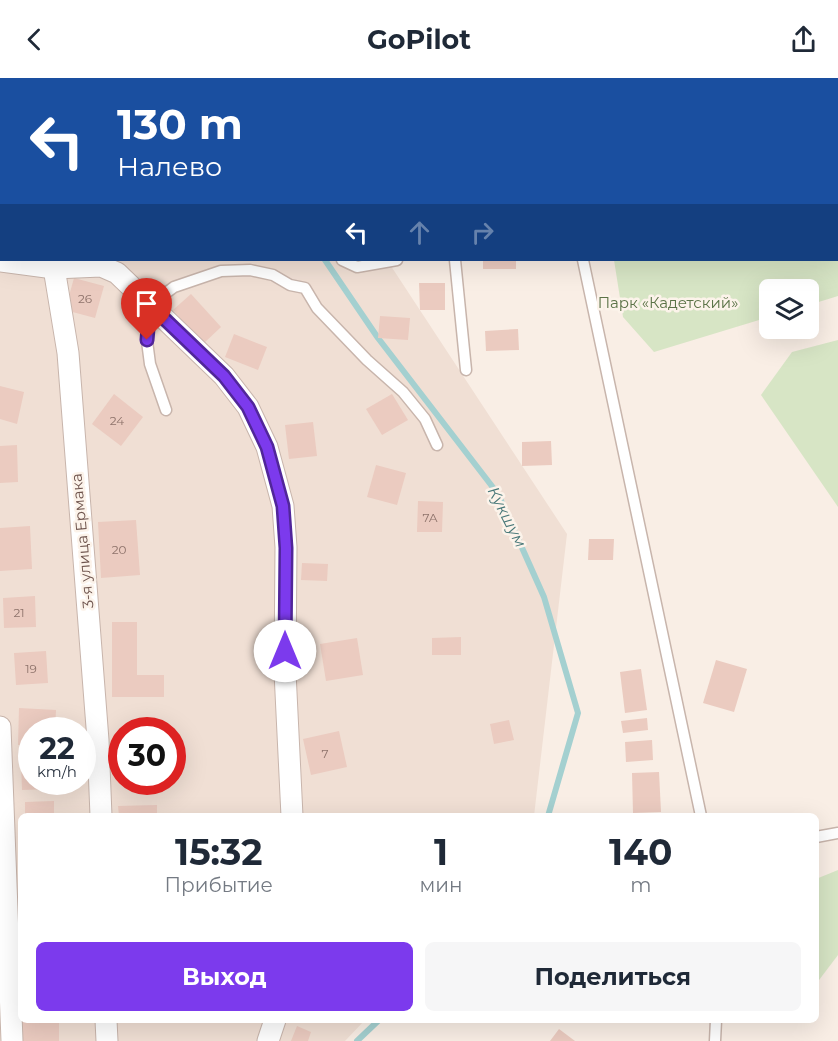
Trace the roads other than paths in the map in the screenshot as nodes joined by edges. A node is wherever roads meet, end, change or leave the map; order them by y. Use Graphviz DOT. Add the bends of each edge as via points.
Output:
graph roads {
  1 [pos="0,261"];
  2 [pos="344,261"];
  3 [pos="391,261"];
  4 [pos="455,261"];
  5 [pos="583,261"];
  6 [pos="54,268"];
  7 [pos="150,305"];
  8 [pos="466,370"];
  9 [pos="166,410"];
  10 [pos="436,445"];
  11 [pos="0,727"];
  12 [pos="101,813"];
  13 [pos="292,813"];
  14 [pos="700,813"];
  15 [pos="838,833"];
  16 [pos="819,836"];
  17 [pos="106,1023"];
  18 [pos="274,1023"];
  19 [pos="716,1023"];
  20 [pos="12,1041"];
  21 [pos="107,1041"];
  22 [pos="268,1041"];
  23 [pos="715,1041"];
  1 -- 6 [label="street"];
  2 -- 3 [label="lane" via="357,267"];
  4 -- 8 [label="lane"];
  5 -- 14 [label="lane"];
  6 -- 7 [label="street" via="100,266 117,273"];
  6 -- 12 [label="street, 3-я улица Ермака" via="68,353"];
  7 -- 9 [label="lane" via="150,364"];
  7 -- 10 [label="lane" via="174,287 221,271 250,270 305,288 317,308 425,418"];
  7 -- 13 [label="street" via="224,376 248,407 267,447 283,506 286,548 285,672"];
  11 -- 20 [label="street"];
  15 -- 16 [label="lane"];
  17 -- 21 [label="street"];
  18 -- 22 [label="street"];
  19 -- 23 [label="lane"];
}
